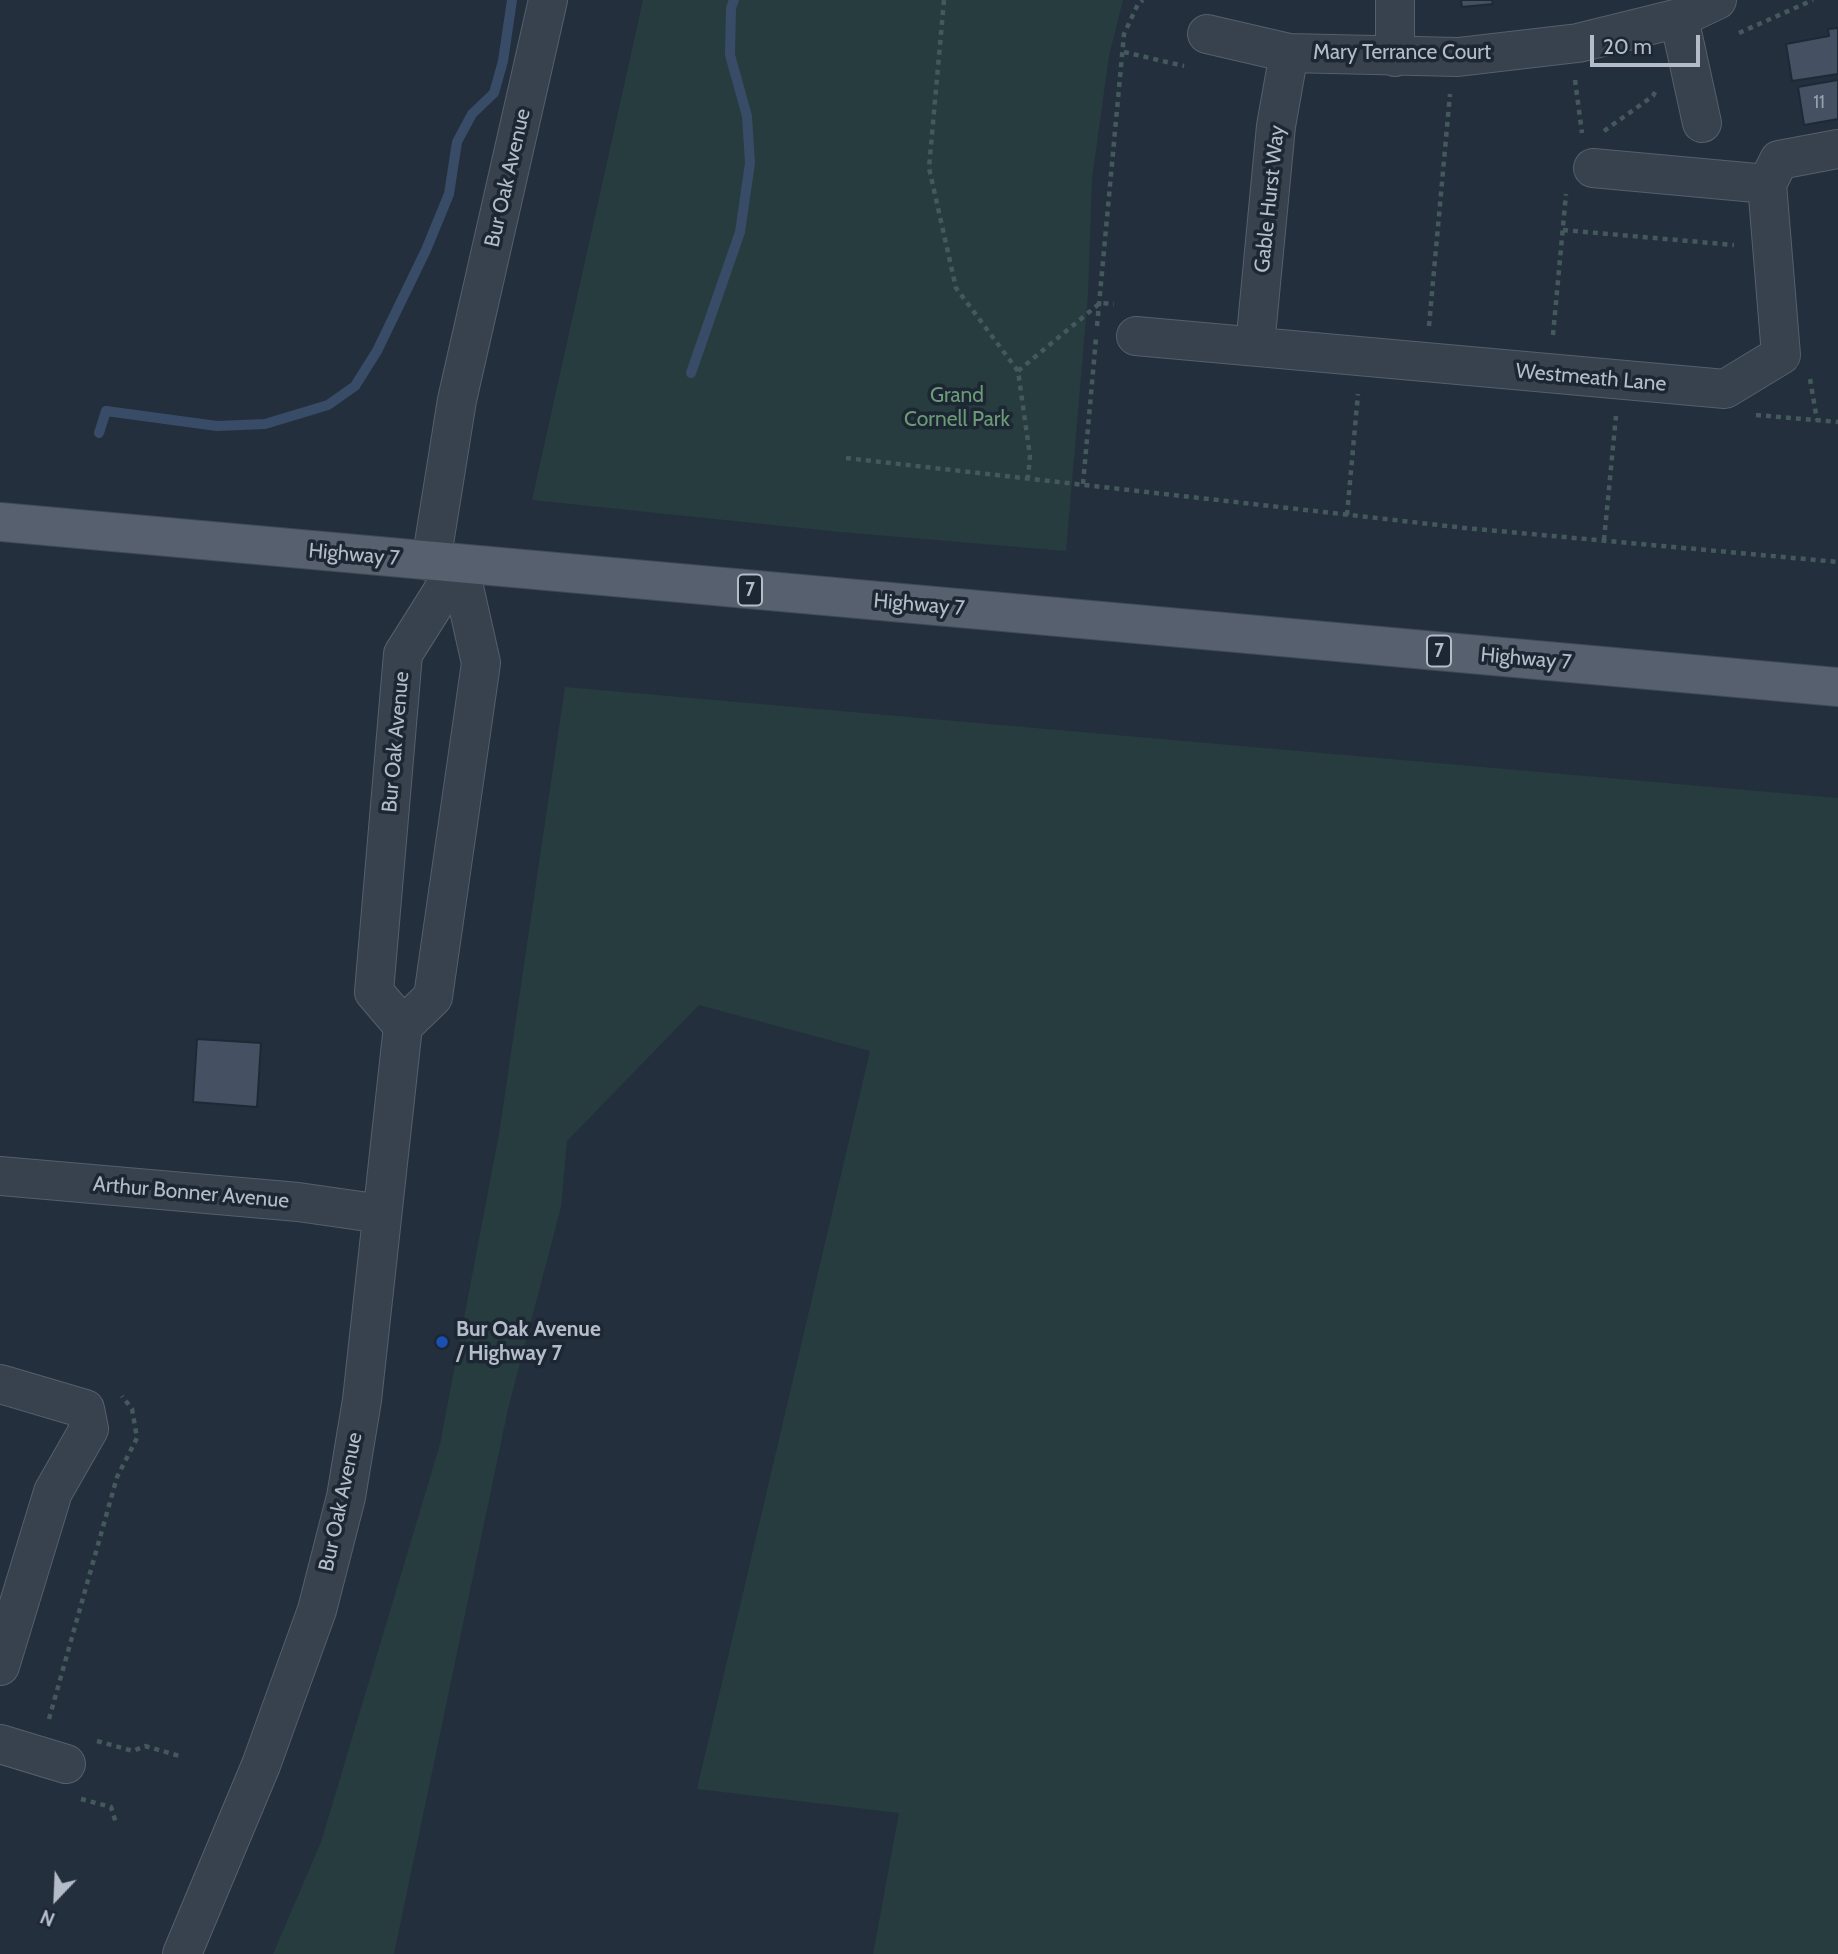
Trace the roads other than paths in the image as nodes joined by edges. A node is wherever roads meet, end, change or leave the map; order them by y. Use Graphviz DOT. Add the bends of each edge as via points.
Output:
graph roads {
  1 [pos="548,0"];
  2 [pos="1395,0"];
  3 [pos="1717,0"];
  4 [pos="1679,18"];
  5 [pos="1207,34"];
  6 [pos="1289,53"];
  7 [pos="1395,57"];
  8 [pos="1702,123"];
  9 [pos="1838,149"];
  10 [pos="1580,166"];
  11 [pos="1767,184"];
  12 [pos="1131,321"];
  13 [pos="1255,346"];
  14 [pos="0,522"];
  15 [pos="445,564"];
  16 [pos="1838,687"];
  17 [pos="403,1026"];
  18 [pos="0,1176"];
  19 [pos="382,1214"];
  20 [pos="0,1384"];
  21 [pos="0,1665"];
  22 [pos="0,1745"];
  23 [pos="65,1764"];
  24 [pos="183,1954"];
  1 -- 15 [label="street, Bur Oak Avenue" via="457,400"];
  2 -- 7 [label="street"];
  3 -- 4 [label="street, Mary Terrance Court"];
  4 -- 7 [label="street, Mary Terrance Court" via="1578,43 1458,57"];
  4 -- 8 [label="street"];
  5 -- 6 [label="street, Mary Terrance Court"];
  6 -- 7 [label="street, Mary Terrance Court"];
  6 -- 13 [label="street, Gable Hurst Way" via="1276,126"];
  9 -- 11 [label="street" via="1779,160"];
  10 -- 11 [label="street"];
  11 -- 13 [label="street, Westmeath Lane" via="1781,355 1725,388"];
  12 -- 13 [label="street, Westmeath Lane"];
  14 -- 15 [label="main road, Highway 7 / 7"];
  15 -- 16 [label="main road, Highway 7 / 7"];
  15 -- 17 [label="street, Bur Oak Avenue" via="403,654 374,992"];
  15 -- 17 [label="street, Bur Oak Avenue" via="481,663 433,997"];
  17 -- 19 [label="street, Bur Oak Avenue"];
  18 -- 19 [label="street, Arthur Bonner Avenue" via="298,1202"];
  19 -- 24 [label="street, Bur Oak Avenue" via="360,1412 346,1497 317,1610 261,1765"];
  20 -- 21 [label="street" via="85,1409 89,1429 53,1492"];
  22 -- 23 [label="street"];
}
